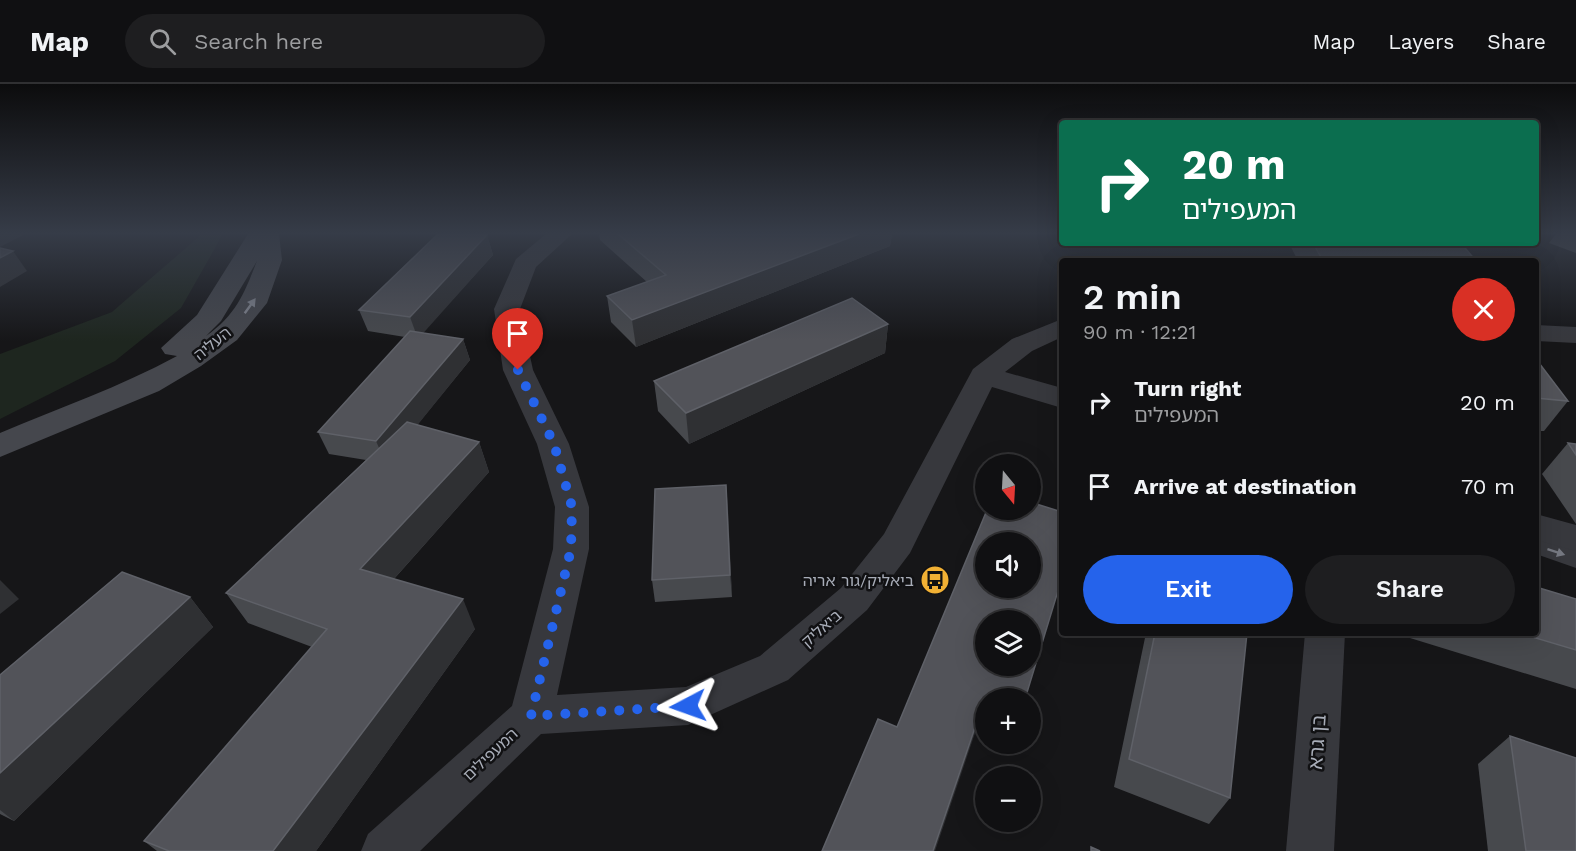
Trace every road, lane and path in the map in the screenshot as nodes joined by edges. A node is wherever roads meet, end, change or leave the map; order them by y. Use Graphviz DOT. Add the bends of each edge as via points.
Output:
graph roads {
  1 [pos="240,270"];
  2 [pos="267,270"];
  3 [pos="523,270"];
  4 [pos="1059,328"];
  5 [pos="1539,333"];
  6 [pos="1576,335"];
  7 [pos="983,375"];
  8 [pos="1059,397"];
  9 [pos="97,403"];
  10 [pos="0,446"];
  11 [pos="1539,528"];
  12 [pos="1576,538"];
  13 [pos="1539,546"];
  14 [pos="1576,558"];
  15 [pos="1325,636"];
  16 [pos="531,716"];
  17 [pos="385,851"];
  18 [pos="1310,851"];
  1 -- 9 [label="main road, העליה" via="207,321"];
  9 -- 2 [label="main road, העליה, one-way" via="148,384 227,334 254,303"];
  3 -- 16 [label="street, המעפילים" via="507,309 518,370 554,444 572,507 571,549"];
  4 -- 7 [label="street" via="1022,345"];
  5 -- 6 [label="street"];
  7 -- 8 [label="street"];
  7 -- 16 [label="street, ביאליק" via="897,543 854,599 774,668 688,706"];
  9 -- 10 [label="main road, העליה"];
  11 -- 12 [label="street"];
  13 -- 14 [label="lane, one-way"];
  15 -- 18 [label="street, בן גרא"];
  16 -- 17 [label="street, המעפילים"];
}
